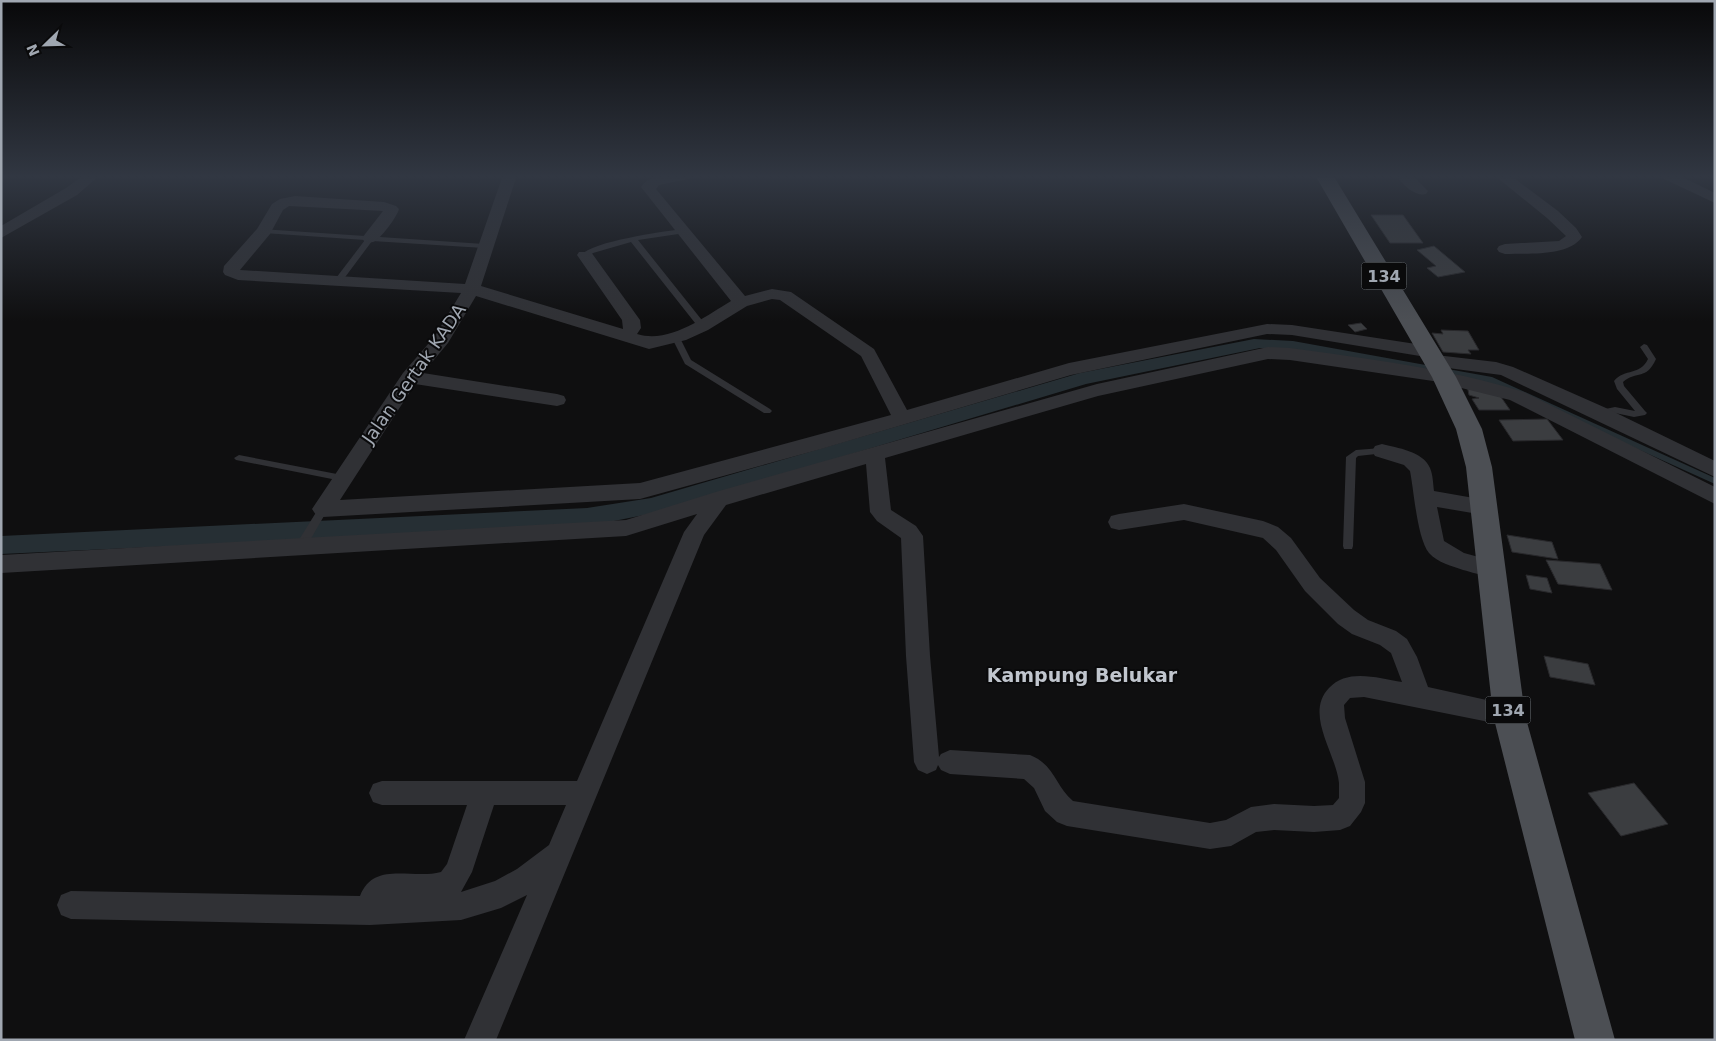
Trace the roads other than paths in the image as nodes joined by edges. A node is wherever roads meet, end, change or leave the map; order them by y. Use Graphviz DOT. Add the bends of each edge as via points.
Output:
graph roads {
  1 [pos="13,224"];
  2 [pos="268,224"];
  3 [pos="382,224"];
  4 [pos="492,224"];
  5 [pos="676,224"];
  6 [pos="1353,224"];
  7 [pos="1563,224"];
  8 [pos="264,231"];
  9 [pos="682,231"];
  10 [pos="1,233"];
  11 [pos="370,238"];
  12 [pos="633,239"];
  13 [pos="484,246"];
  14 [pos="1505,250"];
  15 [pos="585,255"];
  16 [pos="337,282"];
  17 [pos="472,289"];
  18 [pos="741,302"];
  19 [pos="702,326"];
  20 [pos="627,336"];
  21 [pos="676,338"];
  22 [pos="1644,347"];
  23 [pos="1435,363"];
  24 [pos="410,377"];
  25 [pos="557,400"];
  26 [pos="768,411"];
  27 [pos="1599,413"];
  28 [pos="902,418"];
  29 [pos="1382,451"];
  30 [pos="875,454"];
  31 [pos="239,458"];
  32 [pos="1715,470"];
  33 [pos="342,478"];
  34 [pos="1715,496"];
  35 [pos="1426,497"];
  36 [pos="719,499"];
  37 [pos="1484,507"];
  38 [pos="323,510"];
  39 [pos="1119,522"];
  40 [pos="301,546"];
  41 [pos="1348,546"];
  42 [pos="1,564"];
  43 [pos="1490,568"];
  44 [pos="1419,696"];
  45 [pos="1509,715"];
  46 [pos="382,793"];
  47 [pos="485,793"];
  48 [pos="584,794"];
  49 [pos="558,855"];
  50 [pos="72,905"];
  51 [pos="370,911"];
  52 [pos="480,1040"];
  53 [pos="1595,1040"];
  1 -- 10 [label="street"];
  2 -- 8 [label="street"];
  3 -- 11 [label="street"];
  4 -- 13 [label="street, Jalan Gertak KADA"];
  5 -- 9 [label="street"];
  6 -- 23 [label="main road, 134"];
  7 -- 14 [label="street" via="1573,232 1574,237 1568,244"];
  8 -- 11 [label="lane"];
  8 -- 16 [label="street" via="232,266 231,272"];
  9 -- 12 [label="lane"];
  9 -- 18 [label="street"];
  11 -- 13 [label="lane"];
  11 -- 16 [label="lane"];
  12 -- 15 [label="lane"];
  12 -- 19 [label="lane"];
  13 -- 17 [label="street, Jalan Gertak KADA"];
  15 -- 20 [label="street" via="632,320"];
  16 -- 17 [label="street"];
  17 -- 20 [label="street"];
  17 -- 24 [label="street, Jalan Gertak KADA" via="442,339"];
  18 -- 19 [label="street"];
  18 -- 28 [label="street" via="772,294 782,295 866,352"];
  19 -- 21 [label="street"];
  20 -- 21 [label="street" via="650,344"];
  21 -- 26 [label="lane" via="688,362"];
  22 -- 27 [label="lane" via="1652,359 1647,370 1618,380 1642,413 1614,410"];
  23 -- 27 [label="street" via="1507,371"];
  23 -- 28 [label="street" via="1292,330 1267,329 1068,369"];
  23 -- 30 [label="street" via="1268,353 1097,390"];
  23 -- 34 [label="street" via="1517,396"];
  23 -- 37 [label="main road, 134" via="1469,430 1479,467"];
  24 -- 25 [label="street"];
  24 -- 33 [label="street, Jalan Gertak KADA"];
  27 -- 32 [label="street"];
  28 -- 38 [label="street" via="640,491"];
  29 -- 35 [label="street" via="1416,463 1422,472"];
  29 -- 41 [label="lane" via="1356,453 1351,457"];
  30 -- 36 [label="street"];
  30 -- 44 [label="street" via="881,512 907,530 912,539 918,656 938,762 1030,767 1043,779 1054,802 1067,813 1210,836 1231,833 1251,820 1340,817 1352,804 1352,782 1332,718 1332,700 1344,688 1364,686"];
  31 -- 33 [label="lane"];
  33 -- 38 [label="street, Jalan Gertak KADA"];
  35 -- 37 [label="street"];
  35 -- 43 [label="street" via="1433,540 1439,550"];
  36 -- 40 [label="street" via="626,528"];
  36 -- 48 [label="street" via="696,532"];
  37 -- 43 [label="main road, 134"];
  38 -- 40 [label="lane"];
  39 -- 44 [label="street" via="1188,512 1272,533 1309,580 1355,626 1389,638 1399,647"];
  40 -- 42 [label="street"];
  43 -- 45 [label="main road, 134"];
  44 -- 45 [label="street"];
  45 -- 53 [label="main road, 134"];
  46 -- 47 [label="street"];
  47 -- 48 [label="street"];
  47 -- 51 [label="street" via="458,872 451,882 442,887 382,889 375,895"];
  48 -- 49 [label="street"];
  49 -- 51 [label="street" via="501,894 462,906"];
  49 -- 52 [label="street"];
  50 -- 51 [label="street"];
}
